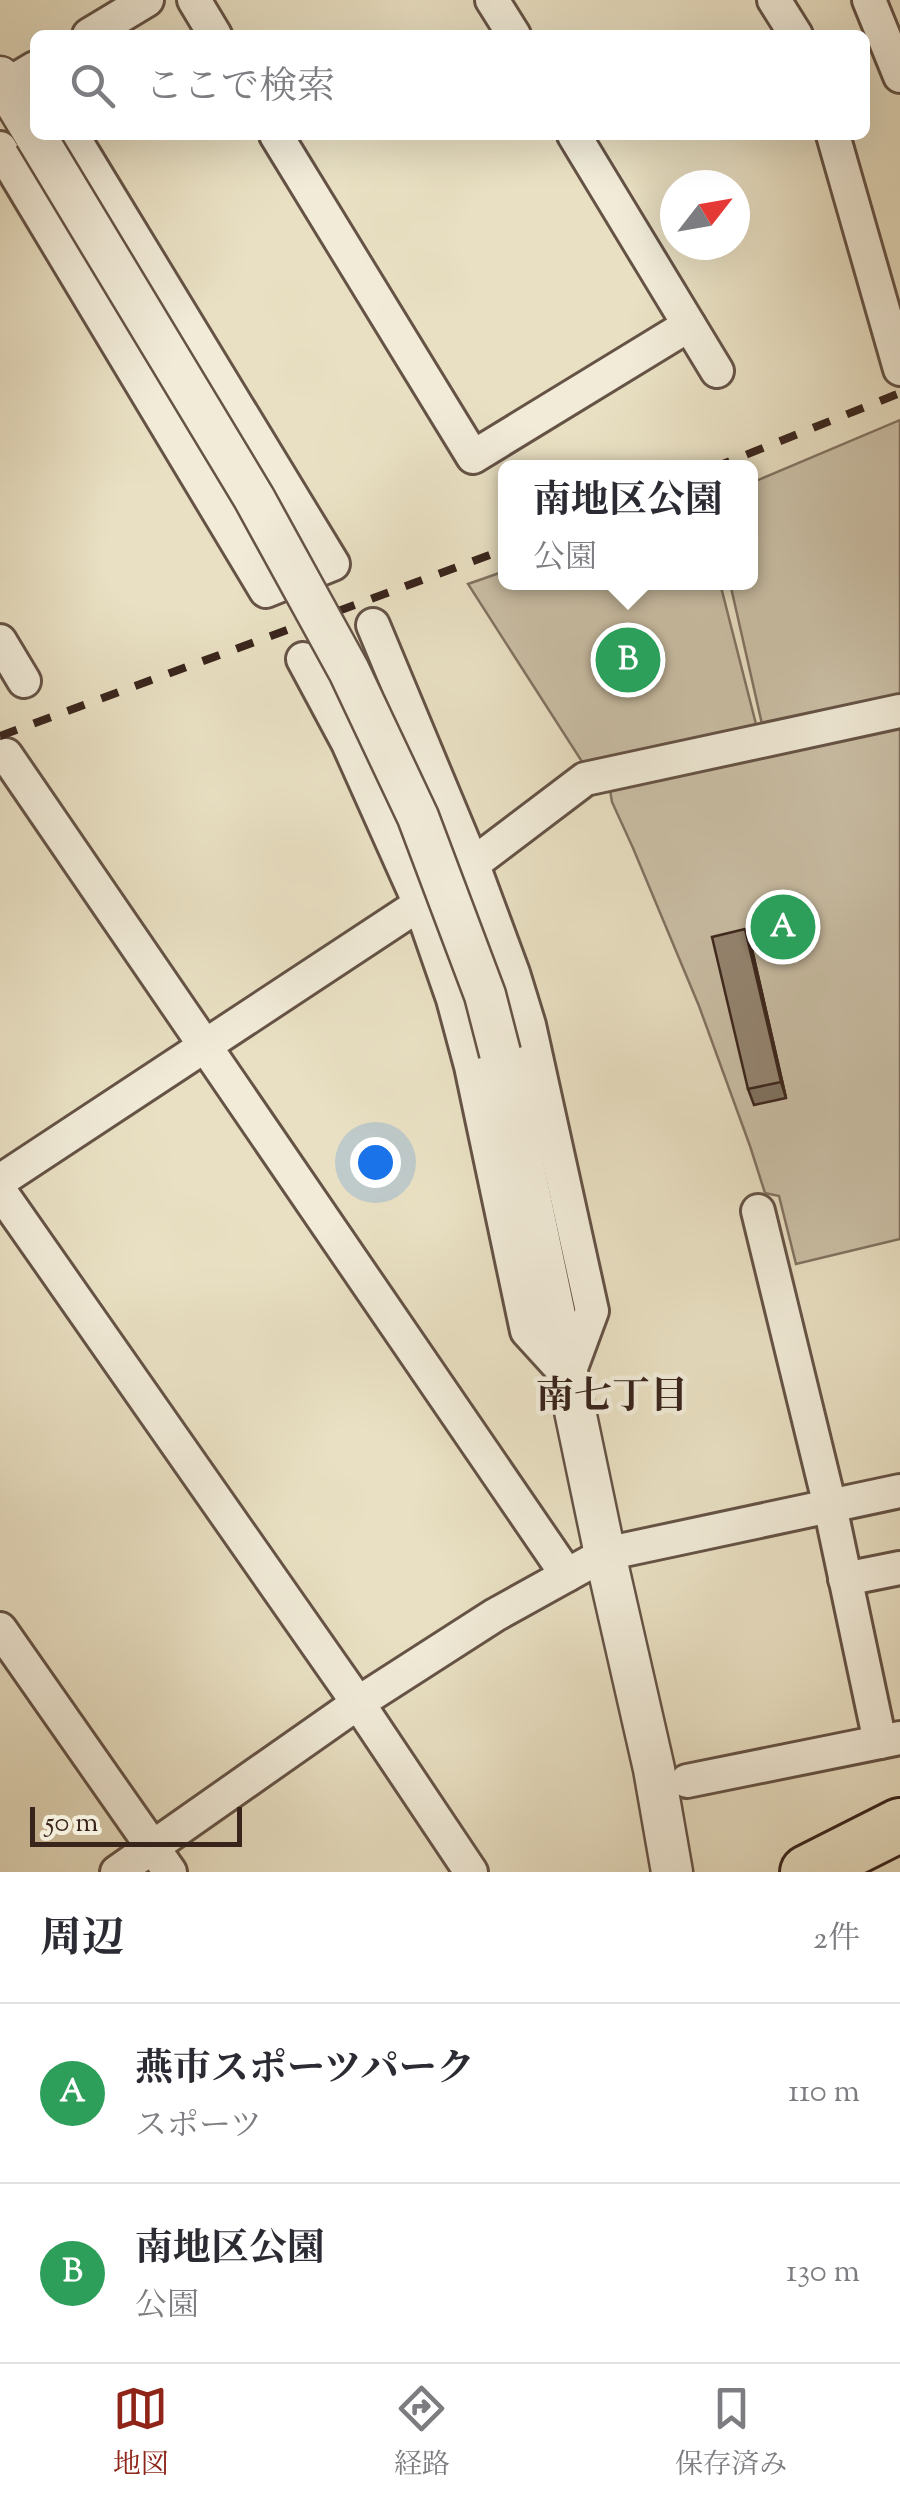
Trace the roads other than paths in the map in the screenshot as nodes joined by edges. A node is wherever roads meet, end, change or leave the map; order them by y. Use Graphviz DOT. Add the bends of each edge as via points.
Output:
graph roads {
  1 [pos="148,0"];
  2 [pos="194,0"];
  3 [pos="492,0"];
  4 [pos="774,0"];
  5 [pos="869,0"];
  6 [pos="97,30"];
  7 [pos="212,30"];
  8 [pos="511,30"];
  9 [pos="793,30"];
  10 [pos="900,76"];
  11 [pos="16,91"];
  12 [pos="30,115"];
  13 [pos="30,119"];
  14 [pos="40,140"];
  15 [pos="45,140"];
  16 [pos="75,140"];
  17 [pos="279,140"];
  18 [pos="577,140"];
  19 [pos="835,140"];
  20 [pos="890,293"];
  21 [pos="690,325"];
  22 [pos="900,369"];
  23 [pos="717,371"];
  24 [pos="374,625"];
  25 [pos="0,641"];
  26 [pos="303,659"];
  27 [pos="24,680"];
  28 [pos="900,712"];
  29 [pos="6,755"];
  30 [pos="473,865"];
  31 [pos="420,904"];
  32 [pos="205,1047"];
  33 [pos="0,1180"];
  34 [pos="0,1191"];
  35 [pos="758,1211"];
  36 [pos="568,1376"];
  37 [pos="900,1491"];
  38 [pos="830,1506"];
  39 [pos="605,1554"];
  40 [pos="900,1568"];
  41 [pos="566,1575"];
  42 [pos="845,1579"];
  43 [pos="0,1630"];
  44 [pos="358,1704"];
  45 [pos="890,1740"];
  46 [pos="687,1782"];
  47 [pos="900,1825"];
  48 [pos="161,1860"];
  49 [pos="118,1872"];
  50 [pos="471,1872"];
  51 [pos="672,1872"];
  52 [pos="807,1872"];
  1 -- 6 [label="street"];
  2 -- 7 [label="street"];
  3 -- 8 [label="street"];
  4 -- 9 [label="street"];
  5 -- 10 [label="street"];
  11 -- 12 [label="street, bridge"];
  11 -- 13 [label="street"];
  14 -- 16 [label="street" via="266,591 333,564"];
  15 -- 36 [label="street, bridge" via="254,498 418,817 485,995"];
  17 -- 21 [label="street" via="473,457"];
  18 -- 21 [label="street"];
  19 -- 20 [label="street"];
  20 -- 22 [label="street"];
  21 -- 23 [label="street"];
  24 -- 30 [label="street"];
  25 -- 27 [label="street"];
  26 -- 31 [label="street"];
  28 -- 30 [label="street" via="584,779"];
  29 -- 32 [label="street"];
  30 -- 31 [label="street"];
  30 -- 36 [label="street" via="530,1024 592,1311"];
  31 -- 32 [label="street"];
  31 -- 36 [label="street" via="471,1066 527,1331"];
  32 -- 33 [label="street"];
  32 -- 41 [label="street"];
  34 -- 44 [label="street"];
  35 -- 38 [label="street"];
  36 -- 39 [label="street"];
  37 -- 38 [label="street"];
  38 -- 39 [label="street"];
  38 -- 42 [label="street"];
  39 -- 41 [label="street"];
  39 -- 51 [label="street"];
  40 -- 42 [label="street"];
  41 -- 44 [label="street"];
  42 -- 45 [label="street"];
  43 -- 48 [label="street"];
  44 -- 48 [label="street"];
  44 -- 50 [label="street"];
  45 -- 46 [label="street"];
  47 -- 52 [label="highway"];
  48 -- 49 [label="street"];
}
